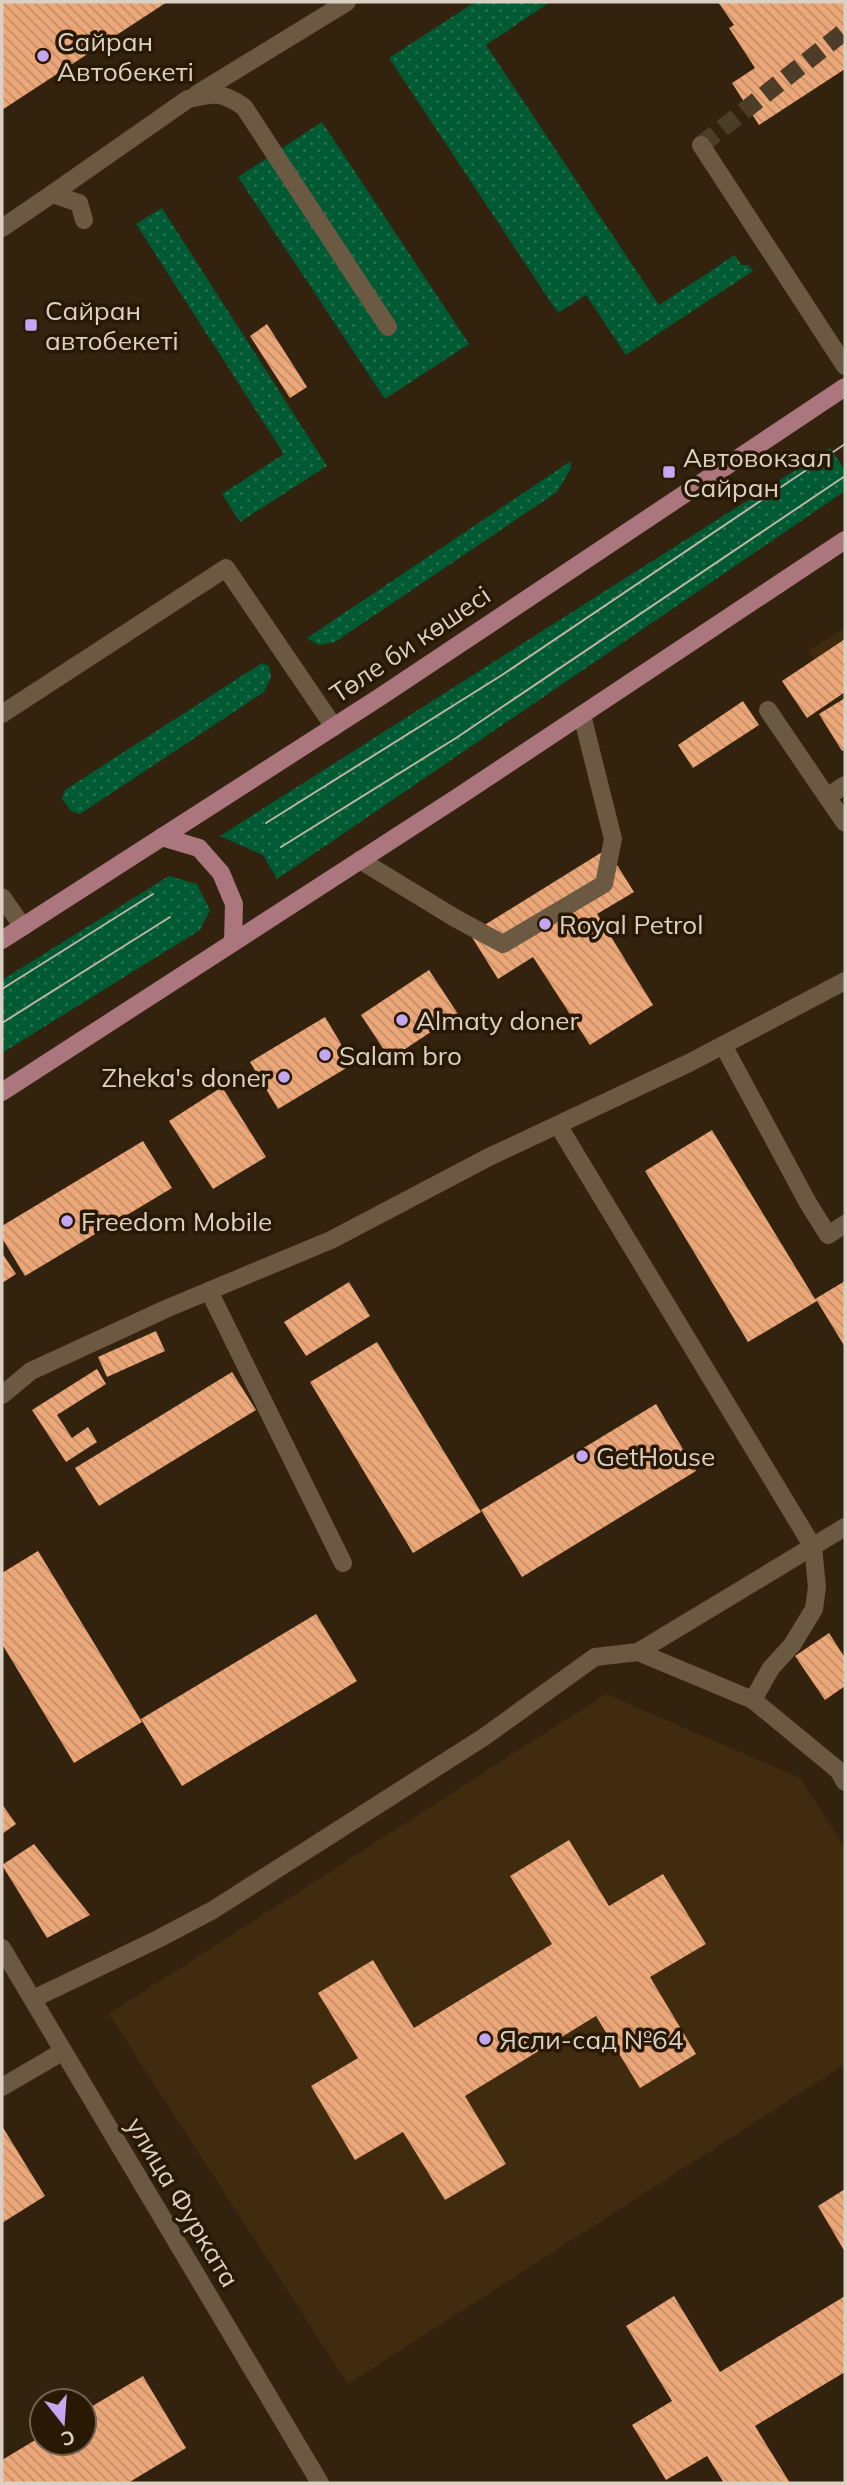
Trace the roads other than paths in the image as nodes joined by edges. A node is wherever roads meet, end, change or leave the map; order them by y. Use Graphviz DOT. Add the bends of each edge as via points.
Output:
graph roads {
  1 [pos="347,2"];
  2 [pos="188,99"];
  3 [pos="701,145"];
  4 [pos="52,194"];
  5 [pos="85,220"];
  6 [pos="2,228"];
  7 [pos="388,327"];
  8 [pos="845,366"];
  9 [pos="845,387"];
  10 [pos="845,540"];
  11 [pos="768,710"];
  12 [pos="2,714"];
  13 [pos="582,715"];
  14 [pos="334,727"];
  15 [pos="845,785"];
  16 [pos="827,797"];
  17 [pos="845,823"];
  18 [pos="163,837"];
  19 [pos="360,860"];
  20 [pos="2,897"];
  21 [pos="23,927"];
  22 [pos="2,940"];
  23 [pos="233,942"];
  24 [pos="845,982"];
  25 [pos="723,1045"];
  26 [pos="2,1092"];
  27 [pos="558,1125"];
  28 [pos="845,1224"];
  29 [pos="209,1291"];
  30 [pos="2,1395"];
  31 [pos="845,1527"];
  32 [pos="813,1547"];
  33 [pos="343,1563"];
  34 [pos="638,1652"];
  35 [pos="753,1700"];
  36 [pos="845,1782"];
  37 [pos="2,1948"];
  38 [pos="33,1999"];
  39 [pos="62,2052"];
  40 [pos="2,2087"];
  41 [pos="320,2483"];
  1 -- 2 [label="street"];
  2 -- 4 [label="street"];
  2 -- 7 [label="street" via="213,93 229,96 244,107"];
  3 -- 8 [label="street"];
  4 -- 5 [label="street" via="79,204"];
  4 -- 6 [label="street"];
  9 -- 14 [label="main road, Төле би көшесі"];
  10 -- 13 [label="main road"];
  11 -- 16 [label="street"];
  12 -- 14 [label="street" via="226,568"];
  13 -- 19 [label="main road"];
  13 -- 19 [label="street" via="613,839 604,884 503,944"];
  14 -- 18 [label="main road, Төле би көшесі"];
  15 -- 16 [label="street"];
  16 -- 17 [label="street"];
  18 -- 21 [label="main road, Төле би көшесі"];
  18 -- 23 [label="main road" via="199,848 221,873 234,904"];
  19 -- 23 [label="main road"];
  20 -- 21 [label="street"];
  21 -- 22 [label="main road, Төле би көшесі"];
  23 -- 26 [label="main road"];
  24 -- 25 [label="street"];
  25 -- 27 [label="street"];
  25 -- 28 [label="street" via="828,1235"];
  27 -- 29 [label="street" via="331,1240"];
  27 -- 32 [label="street"];
  29 -- 30 [label="street" via="31,1371"];
  29 -- 33 [label="street"];
  31 -- 32 [label="street"];
  32 -- 34 [label="street"];
  32 -- 35 [label="street" via="814,1609"];
  34 -- 35 [label="street"];
  34 -- 38 [label="street" via="595,1657 484,1737 213,1910"];
  35 -- 36 [label="street" via="838,1770"];
  37 -- 38 [label="street, улица Фурката"];
  38 -- 39 [label="street, улица Фурката"];
  39 -- 40 [label="street"];
  39 -- 41 [label="street, улица Фурката"];
}
